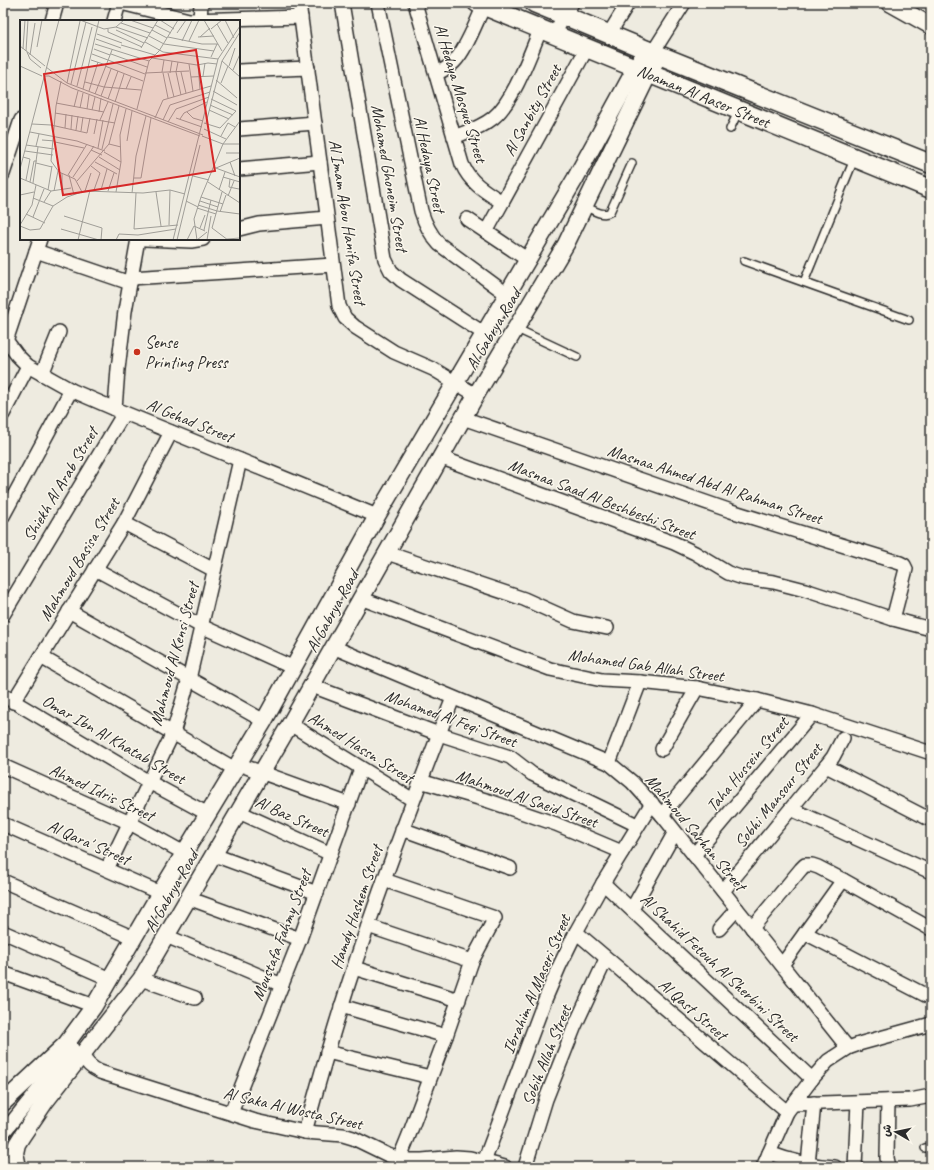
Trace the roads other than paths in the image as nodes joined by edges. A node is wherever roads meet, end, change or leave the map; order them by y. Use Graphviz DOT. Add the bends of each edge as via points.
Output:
graph roads {
  1 [pos="57,3"];
  2 [pos="120,3"];
  3 [pos="202,3"];
  4 [pos="299,3"];
  5 [pos="342,3"];
  6 [pos="378,3"];
  7 [pos="415,3"];
  8 [pos="529,3"];
  9 [pos="534,3"];
  10 [pos="628,3"];
  11 [pos="684,3"];
  12 [pos="480,4"];
  13 [pos="900,6"];
  14 [pos="568,9"];
  15 [pos="301,17"];
  16 [pos="52,20"];
  17 [pos="114,20"];
  18 [pos="193,20"];
  19 [pos="200,20"];
  20 [pos="225,20"];
  21 [pos="521,20"];
  22 [pos="931,26"];
  23 [pos="548,31"];
  24 [pos="609,34"];
  25 [pos="587,48"];
  26 [pos="652,52"];
  27 [pos="308,68"];
  28 [pos="642,70"];
  29 [pos="240,71"];
  30 [pos="436,74"];
  31 [pos="739,110"];
  32 [pos="20,123"];
  33 [pos="315,123"];
  34 [pos="240,129"];
  35 [pos="730,129"];
  36 [pos="454,137"];
  37 [pos="855,157"];
  38 [pos="320,162"];
  39 [pos="632,163"];
  40 [pos="930,163"];
  41 [pos="240,169"];
  42 [pos="3,174"];
  43 [pos="924,186"];
  44 [pos="502,202"];
  45 [pos="585,206"];
  46 [pos="327,218"];
  47 [pos="467,219"];
  48 [pos="240,229"];
  49 [pos="486,232"];
  50 [pos="138,240"];
  51 [pos="168,240"];
  52 [pos="197,240"];
  53 [pos="38,245"];
  54 [pos="528,260"];
  55 [pos="744,260"];
  56 [pos="333,265"];
  57 [pos="131,280"];
  58 [pos="804,282"];
  59 [pos="508,295"];
  60 [pos="909,320"];
  61 [pos="515,328"];
  62 [pos="59,332"];
  63 [pos="485,334"];
  64 [pos="4,338"];
  65 [pos="577,357"];
  66 [pos="28,366"];
  67 [pos="42,374"];
  68 [pos="456,382"];
  69 [pos="71,390"];
  70 [pos="476,395"];
  71 [pos="119,411"];
  72 [pos="3,414"];
  73 [pos="463,418"];
  74 [pos="171,432"];
  75 [pos="442,458"];
  76 [pos="240,460"];
  77 [pos="3,516"];
  78 [pos="377,516"];
  79 [pos="124,523"];
  80 [pos="387,553"];
  81 [pos="96,569"];
  82 [pos="214,570"];
  83 [pos="360,598"];
  84 [pos="69,611"];
  85 [pos="3,615"];
  86 [pos="893,619"];
  87 [pos="201,626"];
  88 [pos="607,628"];
  89 [pos="931,629"];
  90 [pos="333,647"];
  91 [pos="41,658"];
  92 [pos="294,668"];
  93 [pos="189,679"];
  94 [pos="640,682"];
  95 [pos="312,686"];
  96 [pos="697,688"];
  97 [pos="6,698"];
  98 [pos="453,698"];
  99 [pos="757,700"];
  100 [pos="812,714"];
  101 [pos="264,722"];
  102 [pos="290,724"];
  103 [pos="173,733"];
  104 [pos="439,734"];
  105 [pos="843,738"];
  106 [pos="662,749"];
  107 [pos="931,752"];
  108 [pos="609,763"];
  109 [pos="3,766"];
  110 [pos="237,766"];
  111 [pos="826,766"];
  112 [pos="362,768"];
  113 [pos="262,773"];
  114 [pos="420,781"];
  115 [pos="149,782"];
  116 [pos="413,800"];
  117 [pos="652,803"];
  118 [pos="349,804"];
  119 [pos="791,809"];
  120 [pos="239,812"];
  121 [pos="208,814"];
  122 [pos="662,815"];
  123 [pos="931,820"];
  124 [pos="130,823"];
  125 [pos="3,824"];
  126 [pos="637,825"];
  127 [pos="402,829"];
  128 [pos="676,832"];
  129 [pos="622,852"];
  130 [pos="184,853"];
  131 [pos="331,854"];
  132 [pos="214,855"];
  133 [pos="694,855"];
  134 [pos="510,868"];
  135 [pos="107,869"];
  136 [pos="931,872"];
  137 [pos="3,880"];
  138 [pos="384,880"];
  139 [pos="843,880"];
  140 [pos="603,882"];
  141 [pos="723,891"];
  142 [pos="160,892"];
  143 [pos="317,893"];
  144 [pos="188,898"];
  145 [pos="632,909"];
  146 [pos="737,909"];
  147 [pos="368,926"];
  148 [pos="752,928"];
  149 [pos="719,929"];
  150 [pos="931,929"];
  151 [pos="3,932"];
  152 [pos="576,932"];
  153 [pos="804,934"];
  154 [pos="166,936"];
  155 [pos="134,938"];
  156 [pos="300,939"];
  157 [pos="606,958"];
  158 [pos="472,962"];
  159 [pos="782,965"];
  160 [pos="354,968"];
  161 [pos="3,973"];
  162 [pos="110,979"];
  163 [pos="141,979"];
  164 [pos="282,985"];
  165 [pos="194,998"];
  166 [pos="931,998"];
  167 [pos="458,1000"];
  168 [pos="94,1006"];
  169 [pos="342,1006"];
  170 [pos="931,1024"];
  171 [pos="446,1036"];
  172 [pos="848,1048"];
  173 [pos="73,1049"];
  174 [pos="327,1052"];
  175 [pos="430,1077"];
  176 [pos="812,1079"];
  177 [pos="931,1096"];
  178 [pos="888,1101"];
  179 [pos="858,1102"];
  180 [pos="3,1103"];
  181 [pos="814,1103"];
  182 [pos="790,1108"];
  183 [pos="231,1113"];
  184 [pos="304,1132"];
  185 [pos="3,1133"];
  186 [pos="769,1153"];
  187 [pos="398,1163"];
  188 [pos="483,1164"];
  189 [pos="808,1164"];
  190 [pos="18,1167"];
  191 [pos="505,1167"];
  192 [pos="525,1167"];
  193 [pos="763,1167"];
  194 [pos="835,1167"];
  195 [pos="855,1167"];
  196 [pos="889,1167"];
  1 -- 16 [label="street"];
  2 -- 17 [label="street"];
  2 -- 18 [label="street"];
  3 -- 19 [label="street"];
  4 -- 15 [label="street, Al Imam Abou Hanifa Street"];
  5 -- 63 [label="street, Mohamed Ghoneim Street" via="385,259 401,280"];
  6 -- 59 [label="street, Al Hedaya Street" via="425,223 439,244"];
  7 -- 30 [label="street, Al Hedaya Mosque Street"];
  8 -- 21 [label="main road"];
  9 -- 14 [label="main road, Noaman Al Aaser Street"];
  10 -- 24 [label="street"];
  11 -- 26 [label="street"];
  12 -- 21 [label="main road, Noaman Al Aaser Street"];
  12 -- 30 [label="street" via="462,53 455,62"];
  13 -- 22 [label="street"];
  14 -- 23 [label="street"];
  14 -- 24 [label="main road, Noaman Al Aaser Street"];
  15 -- 20 [label="street"];
  15 -- 27 [label="street, Al Imam Abou Hanifa Street"];
  21 -- 23 [label="main road, Noaman Al Aaser Street"];
  23 -- 25 [label="main road, Noaman Al Aaser Street"];
  23 -- 36 [label="street" via="505,105 493,118"];
  24 -- 26 [label="main road, Noaman Al Aaser Street"];
  25 -- 28 [label="main road, Noaman Al Aaser Street"];
  25 -- 44 [label="street, Al Sanbity Street"];
  26 -- 28 [label="street, Al Gabrya Road"];
  26 -- 40 [label="main road, Noaman Al Aaser Street"];
  27 -- 29 [label="street"];
  27 -- 33 [label="street, Al Imam Abou Hanifa Street"];
  28 -- 31 [label="main road, Noaman Al Aaser Street"];
  28 -- 45 [label="street, Al Gabrya Road"];
  28 -- 54 [label="street, Al Gabrya Road"];
  30 -- 36 [label="street, Al Hedaya Mosque Street"];
  31 -- 35 [label="lane"];
  31 -- 37 [label="main road, Noaman Al Aaser Street"];
  32 -- 42 [label="street"];
  33 -- 34 [label="street"];
  33 -- 38 [label="street, Al Imam Abou Hanifa Street"];
  36 -- 44 [label="street, Al Hedaya Mosque Street" via="466,173 478,187"];
  37 -- 43 [label="main road, Noaman Al Aaser Street"];
  37 -- 58 [label="lane"];
  38 -- 41 [label="street"];
  38 -- 46 [label="street, Al Imam Abou Hanifa Street"];
  39 -- 45 [label="lane" via="608,214"];
  40 -- 43 [label="main road"];
  44 -- 49 [label="street, Al Sanbity Street"];
  45 -- 61 [label="street, Al Gabrya Road" via="566,244"];
  46 -- 48 [label="street" via="265,223"];
  46 -- 56 [label="street, Al Imam Abou Hanifa Street"];
  47 -- 49 [label="street"];
  49 -- 54 [label="street"];
  50 -- 57 [label="street"];
  51 -- 52 [label="street"];
  53 -- 57 [label="street"];
  53 -- 64 [label="street"];
  54 -- 59 [label="street, Al Gabrya Road"];
  55 -- 58 [label="lane"];
  56 -- 57 [label="street"];
  56 -- 68 [label="street, Al Imam Abou Hanifa Street" via="339,306 355,327 394,352 434,369"];
  57 -- 71 [label="street" via="121,342"];
  58 -- 60 [label="lane"];
  59 -- 63 [label="street, Al Gabrya Road"];
  61 -- 65 [label="lane"];
  61 -- 70 [label="street, Al Gabrya Road"];
  62 -- 67 [label="street"];
  63 -- 68 [label="street, Al Gabrya Road"];
  64 -- 66 [label="street, Al Gehad Street"];
  66 -- 67 [label="street, Al Gehad Street"];
  66 -- 72 [label="street"];
  67 -- 69 [label="street, Al Gehad Street"];
  68 -- 70 [label="street, Al Imam Abou Hanifa Street"];
  68 -- 78 [label="street, Al Gabrya Road"];
  69 -- 71 [label="street, Al Gehad Street"];
  69 -- 77 [label="street"];
  70 -- 73 [label="street, Al Gabrya Road"];
  71 -- 74 [label="street, Al Gehad Street"];
  71 -- 85 [label="street, Shiekh Al Arab Street"];
  73 -- 75 [label="street, Al Gabrya Road"];
  73 -- 86 [label="street, Masnaa Ahmed Abd Al Rahman Street" via="731,510 900,563 906,569"];
  74 -- 76 [label="street, Al Gehad Street"];
  74 -- 79 [label="street, Mahmoud Basisa Street"];
  75 -- 80 [label="street, Al Gabrya Road"];
  75 -- 86 [label="street, Masnaa Saad Al Beshbeshi Street" via="674,543 728,573 805,590"];
  76 -- 78 [label="street, Al Gehad Street"];
  76 -- 82 [label="street, Mahmoud Al Kensi Street"];
  78 -- 92 [label="street, Al Gabrya Road"];
  79 -- 81 [label="street, Mahmoud Basisa Street"];
  79 -- 82 [label="street"];
  80 -- 83 [label="street, Al Gabrya Road"];
  80 -- 88 [label="street" via="524,599 573,621"];
  81 -- 84 [label="street, Mahmoud Basisa Street"];
  81 -- 87 [label="street"];
  82 -- 87 [label="street, Mahmoud Al Kensi Street"];
  83 -- 90 [label="street, Al Gabrya Road"];
  83 -- 94 [label="street, Mohamed Gab Allah Street" via="550,669 602,680"];
  84 -- 91 [label="street, Mahmoud Basisa Street"];
  84 -- 93 [label="street"];
  86 -- 89 [label="street, Masnaa Saad Al Beshbeshi Street"];
  87 -- 92 [label="street"];
  87 -- 93 [label="street, Mahmoud Al Kensi Street"];
  90 -- 95 [label="street, Al Gabrya Road"];
  90 -- 98 [label="street, Mahmoud Sarhan Street"];
  91 -- 97 [label="street, Mahmoud Basisa Street"];
  91 -- 103 [label="street"];
  92 -- 101 [label="street, Al Gabrya Road"];
  93 -- 101 [label="street"];
  93 -- 103 [label="street, Mahmoud Al Kensi Street"];
  94 -- 96 [label="street, Mohamed Gab Allah Street"];
  94 -- 108 [label="street"];
  95 -- 102 [label="street, Al Gabrya Road"];
  95 -- 104 [label="street, Mohamed Al Feqi Street"];
  96 -- 99 [label="street, Mohamed Gab Allah Street"];
  96 -- 106 [label="street"];
  97 -- 115 [label="street, Omar Ibn Al Khatab Street"];
  98 -- 104 [label="street, Hamdy Hashem Street"];
  98 -- 108 [label="street, Mahmoud Sarhan Street"];
  99 -- 100 [label="street, Mohamed Gab Allah Street"];
  99 -- 122 [label="street"];
  100 -- 107 [label="street, Mohamed Gab Allah Street"];
  100 -- 133 [label="street, Taha Hussein Street"];
  101 -- 110 [label="street, Al Gabrya Road"];
  102 -- 112 [label="street, Ahmed Hassn Street"];
  102 -- 113 [label="street, Al Gabrya Road"];
  103 -- 110 [label="street"];
  103 -- 115 [label="street, Mahmoud Al Kensi Street"];
  104 -- 114 [label="street, Hamdy Hashem Street"];
  104 -- 126 [label="street, Mohamed Al Feqi Street" via="510,757 532,774"];
  105 -- 111 [label="street, Sobhi Mansour Street"];
  108 -- 117 [label="street, Mahmoud Sarhan Street"];
  109 -- 124 [label="street, Ahmed Idris Street"];
  110 -- 113 [label="street"];
  110 -- 121 [label="street, Al Gabrya Road"];
  111 -- 119 [label="street, Sobhi Mansour Street"];
  111 -- 123 [label="street"];
  112 -- 116 [label="street, Ahmed Hassn Street"];
  112 -- 118 [label="street, Moustafa Fahmy Street"];
  113 -- 118 [label="street"];
  113 -- 120 [label="street, Al Gabrya Road"];
  114 -- 116 [label="street, Hamdy Hashem Street"];
  114 -- 129 [label="street, Mahmoud Al Saeid Street" via="556,824"];
  115 -- 121 [label="street, Omar Ibn Al Khatab Street"];
  115 -- 124 [label="street, Mahmoud Al Kensi Street"];
  116 -- 127 [label="street, Hamdy Hashem Street"];
  117 -- 122 [label="street, Mahmoud Sarhan Street"];
  117 -- 126 [label="street, Ibrahim Al Maseri Street"];
  118 -- 131 [label="street, Moustafa Fahmy Street"];
  119 -- 136 [label="street"];
  119 -- 141 [label="street, Sobhi Mansour Street"];
  120 -- 131 [label="street, Al Baz Street"];
  120 -- 132 [label="street, Al Gabrya Road"];
  121 -- 130 [label="street, Al Gabrya Road"];
  122 -- 128 [label="street, Mahmoud Sarhan Street"];
  124 -- 130 [label="street, Ahmed Idris Street"];
  124 -- 135 [label="street, Mahmoud Al Kensi Street"];
  125 -- 135 [label="street, Al Qara' Street"];
  126 -- 129 [label="street, Ibrahim Al Maseri Street"];
  127 -- 134 [label="street"];
  127 -- 138 [label="street, Hamdy Hashem Street"];
  128 -- 133 [label="street, Mahmoud Sarhan Street"];
  128 -- 145 [label="street"];
  129 -- 140 [label="street, Ibrahim Al Maseri Street"];
  130 -- 142 [label="street, Al Gabrya Road"];
  131 -- 143 [label="street, Moustafa Fahmy Street"];
  132 -- 143 [label="street"];
  132 -- 144 [label="street, Al Gabrya Road"];
  133 -- 141 [label="street, Mahmoud Sarhan Street"];
  135 -- 142 [label="street, Al Qara' Street"];
  137 -- 155 [label="street"];
  138 -- 147 [label="street, Hamdy Hashem Street"];
  138 -- 158 [label="street" via="495,918"];
  139 -- 148 [label="street" via="812,865 805,865"];
  139 -- 150 [label="street"];
  139 -- 153 [label="street"];
  140 -- 145 [label="street, Al Shahid Fetouh Al Sherbini Street"];
  140 -- 152 [label="street, Ibrahim Al Maseri Street"];
  141 -- 146 [label="street, Mahmoud Sarhan Street"];
  142 -- 155 [label="street, Al Gabrya Road"];
  143 -- 156 [label="street, Moustafa Fahmy Street"];
  144 -- 154 [label="street, Al Gabrya Road"];
  144 -- 156 [label="street"];
  145 -- 176 [label="street, Al Shahid Fetouh Al Sherbini Street"];
  146 -- 148 [label="street, Mahmoud Sarhan Street"];
  146 -- 149 [label="street"];
  147 -- 158 [label="street"];
  147 -- 160 [label="street, Hamdy Hashem Street"];
  148 -- 159 [label="street, Mahmoud Sarhan Street"];
  151 -- 162 [label="street"];
  152 -- 157 [label="street, Al Qast Street"];
  152 -- 188 [label="street, Ibrahim Al Maseri Street" via="544,1002"];
  153 -- 159 [label="street"];
  153 -- 166 [label="street"];
  154 -- 163 [label="street, Al Gabrya Road"];
  154 -- 164 [label="street"];
  155 -- 162 [label="street, Al Gabrya Road"];
  156 -- 164 [label="street, Moustafa Fahmy Street"];
  157 -- 182 [label="street, Al Qast Street"];
  157 -- 192 [label="street, Sobih Allah Street" via="546,1099"];
  158 -- 167 [label="street"];
  159 -- 172 [label="street, Mahmoud Sarhan Street"];
  160 -- 167 [label="street"];
  160 -- 169 [label="street, Hamdy Hashem Street"];
  161 -- 168 [label="street"];
  162 -- 168 [label="street, Al Gabrya Road"];
  163 -- 165 [label="street"];
  163 -- 173 [label="street, Al Gabrya Road"];
  164 -- 183 [label="street, Moustafa Fahmy Street"];
  167 -- 171 [label="street"];
  168 -- 173 [label="street, Al Gabrya Road"];
  169 -- 171 [label="street"];
  169 -- 174 [label="street, Hamdy Hashem Street"];
  170 -- 172 [label="street"];
  171 -- 175 [label="street"];
  172 -- 176 [label="street" via="828,1061"];
  173 -- 180 [label="street, Al Gabrya Road"];
  173 -- 183 [label="street, Al Saka Al Wosta Street" via="92,1068 100,1072"];
  173 -- 185 [label="street"];
  173 -- 190 [label="street, Al Gabrya Road" via="17,1144 15,1153"];
  174 -- 175 [label="street"];
  174 -- 184 [label="street, Hamdy Hashem Street"];
  175 -- 187 [label="street"];
  176 -- 182 [label="street"];
  177 -- 178 [label="street"];
  178 -- 179 [label="street"];
  178 -- 196 [label="street"];
  179 -- 181 [label="street"];
  179 -- 195 [label="street"];
  181 -- 182 [label="street"];
  181 -- 189 [label="street"];
  182 -- 186 [label="street"];
  183 -- 184 [label="street, Al Saka Al Wosta Street"];
  184 -- 187 [label="street, Al Saka Al Wosta Street" via="353,1138 388,1155"];
  186 -- 189 [label="street"];
  186 -- 193 [label="street"];
  187 -- 188 [label="street, Al Saka Al Wosta Street" via="456,1157 470,1158"];
  188 -- 191 [label="street, Al Saka Al Wosta Street"];
  189 -- 194 [label="street"];
}
